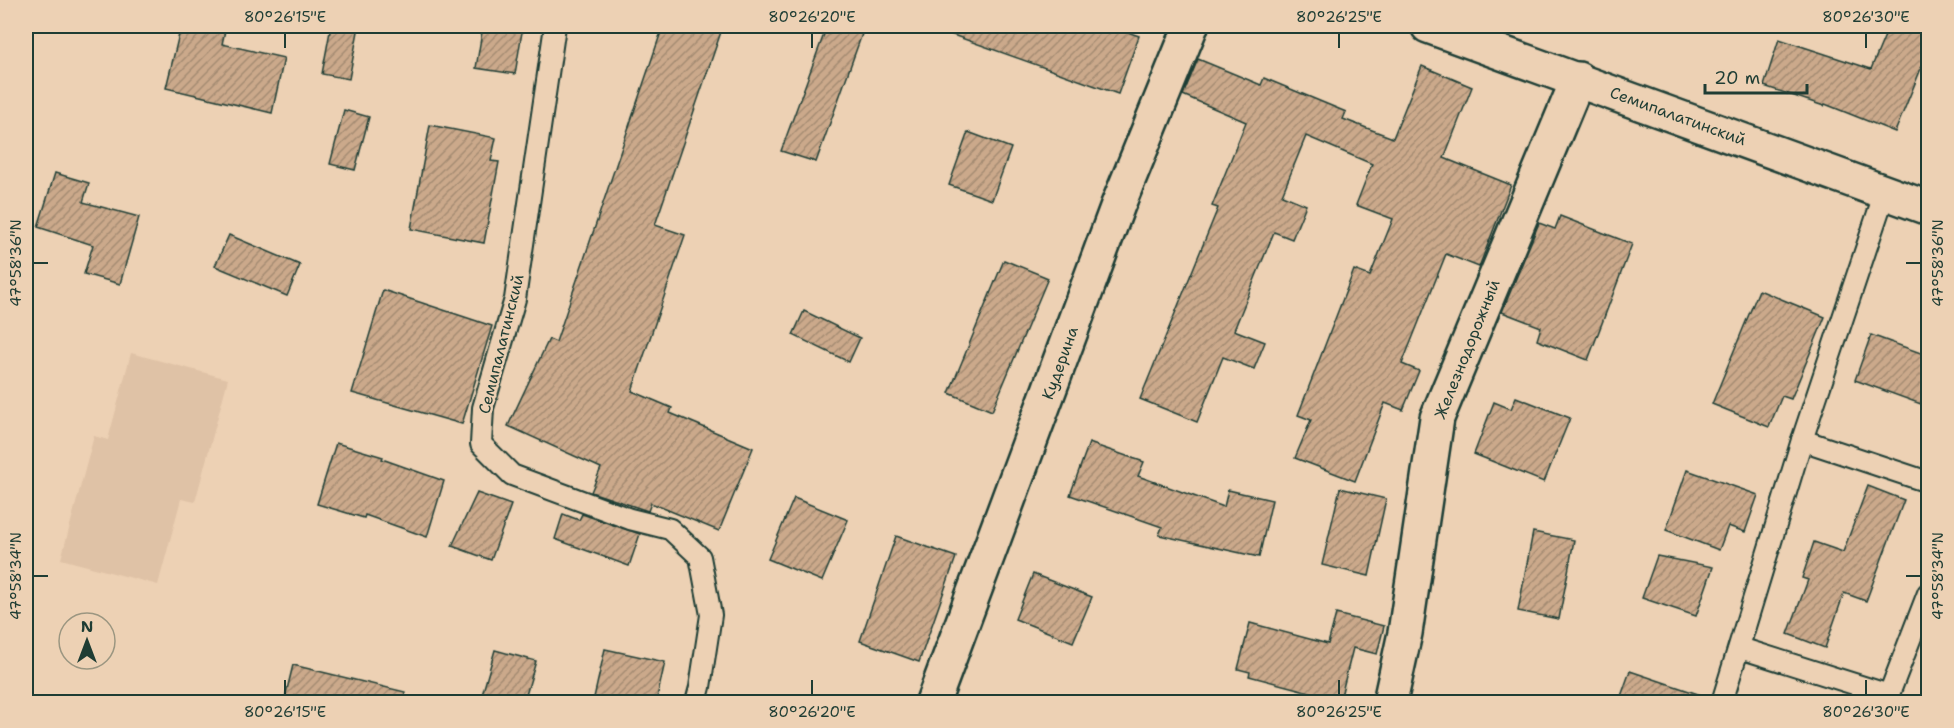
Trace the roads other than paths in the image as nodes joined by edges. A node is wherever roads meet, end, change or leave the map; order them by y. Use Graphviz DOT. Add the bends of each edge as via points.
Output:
graph roads {
  1 [pos="555,26"];
  2 [pos="1191,26"];
  3 [pos="1428,26"];
  4 [pos="1578,79"];
  5 [pos="1885,192"];
  6 [pos="1929,208"];
  7 [pos="1802,440"];
  8 [pos="1929,482"];
  9 [pos="1929,593"];
  10 [pos="1740,648"];
  11 [pos="1888,699"];
  12 [pos="696,702"];
  13 [pos="933,702"];
  14 [pos="1390,702"];
  15 [pos="1722,702"];
  1 -- 12 [label="lane, Семипалатинский" via="515,299 483,408 481,444 512,475 630,519 670,529 700,557 711,615"];
  2 -- 13 [label="street, Кудерина" via="1118,205"];
  3 -- 4 [label="street, Семипалатинский"];
  4 -- 5 [label="street, Семипалатинский"];
  4 -- 14 [label="street, Железнодорожный" via="1437,418 1405,633"];
  5 -- 6 [label="street, Семипалатинский"];
  5 -- 7 [label="lane"];
  7 -- 8 [label="lane"];
  7 -- 10 [label="lane"];
  9 -- 11 [label="lane"];
  10 -- 11 [label="lane"];
  10 -- 15 [label="lane"];
}
